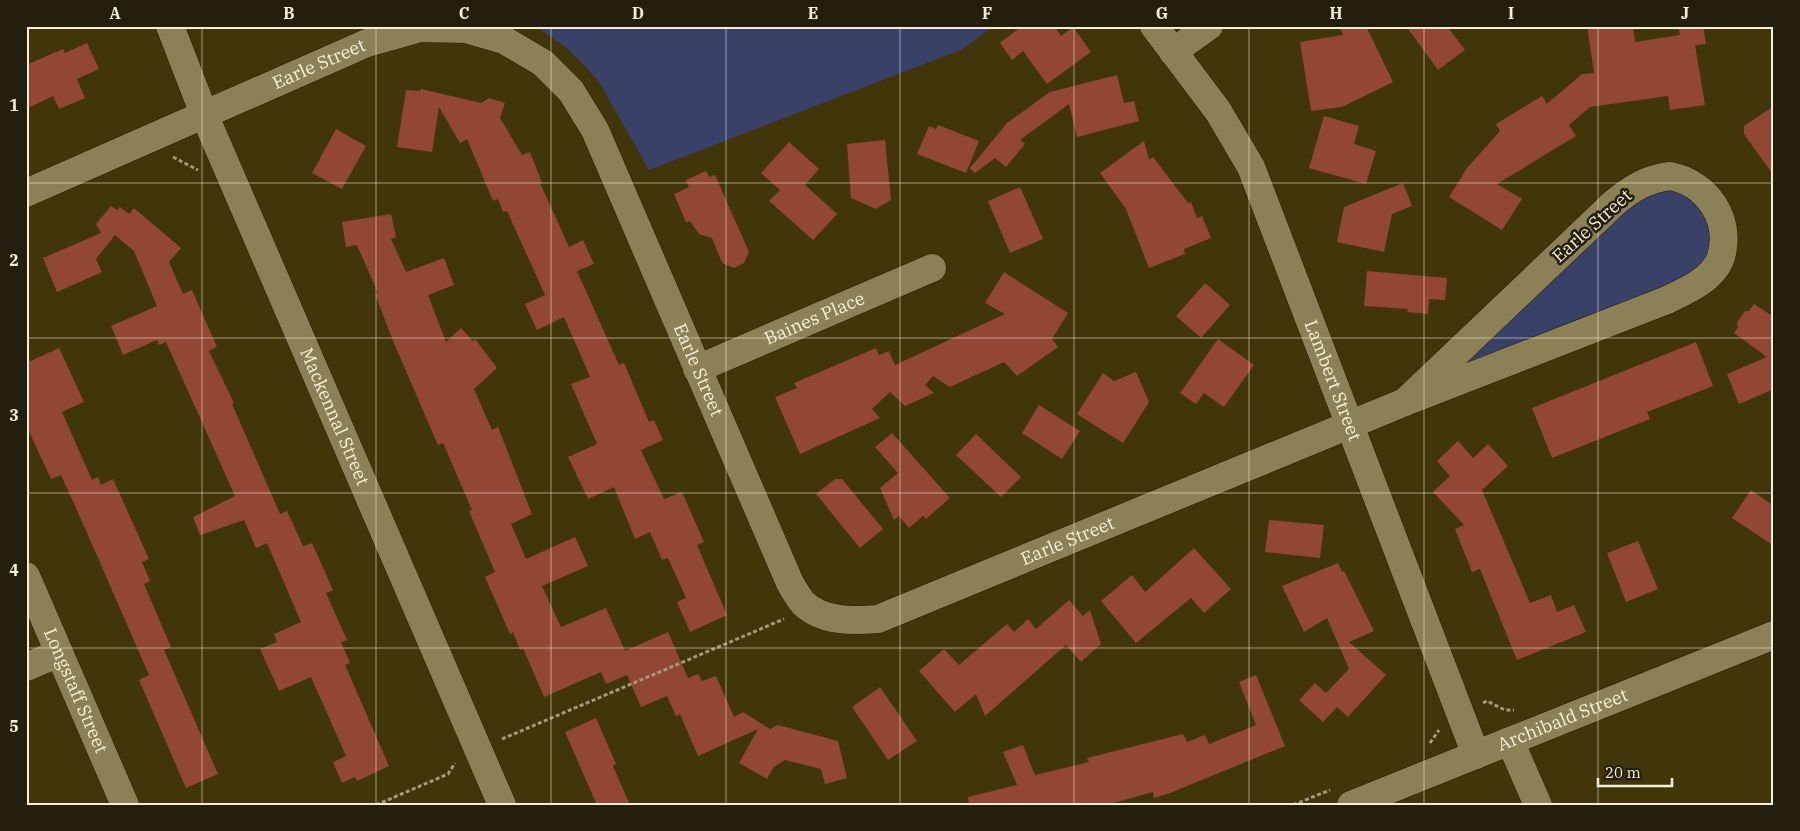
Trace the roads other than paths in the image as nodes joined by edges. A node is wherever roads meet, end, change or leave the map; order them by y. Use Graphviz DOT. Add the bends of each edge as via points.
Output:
graph roads {
  1 [pos="170,26"];
  2 [pos="1154,26"];
  3 [pos="1209,26"];
  4 [pos="1173,52"];
  5 [pos="204,114"];
  6 [pos="26,193"];
  7 [pos="932,268"];
  8 [pos="697,369"];
  9 [pos="1405,402"];
  10 [pos="1350,425"];
  11 [pos="26,576"];
  12 [pos="1774,635"];
  13 [pos="60,653"];
  14 [pos="26,667"];
  15 [pos="1510,741"];
  16 [pos="1476,754"];
  17 [pos="125,805"];
  18 [pos="502,805"];
  19 [pos="1351,805"];
  20 [pos="1538,805"];
  1 -- 5 [label="street, Mackennal Street"];
  2 -- 4 [label="street, Lambert Street"];
  3 -- 4 [label="street"];
  4 -- 10 [label="street, Lambert Street" via="1218,111 1252,167"];
  5 -- 6 [label="street, Earle Street"];
  5 -- 8 [label="street, Earle Street" via="367,43 420,28 466,29 504,40 543,62 571,91 595,130"];
  5 -- 18 [label="street, Mackennal Street"];
  7 -- 8 [label="street, Baines Place"];
  8 -- 10 [label="street, Earle Street" via="790,584 804,604 848,622 878,619"];
  9 -- 9 [label="street, Earle Street" via="1689,289 1708,276 1720,258 1720,218 1712,202 1701,189 1685,179 1670,176 1650,179 1632,189"];
  9 -- 10 [label="street, Earle Street"];
  10 -- 16 [label="street, Lambert Street"];
  11 -- 13 [label="street, Longstaff Street"];
  12 -- 15 [label="street, Archibald Street"];
  13 -- 14 [label="street"];
  13 -- 17 [label="street, Longstaff Street"];
  15 -- 16 [label="street, Archibald Street"];
  15 -- 20 [label="street"];
  16 -- 19 [label="street, Archibald Street"];
}
